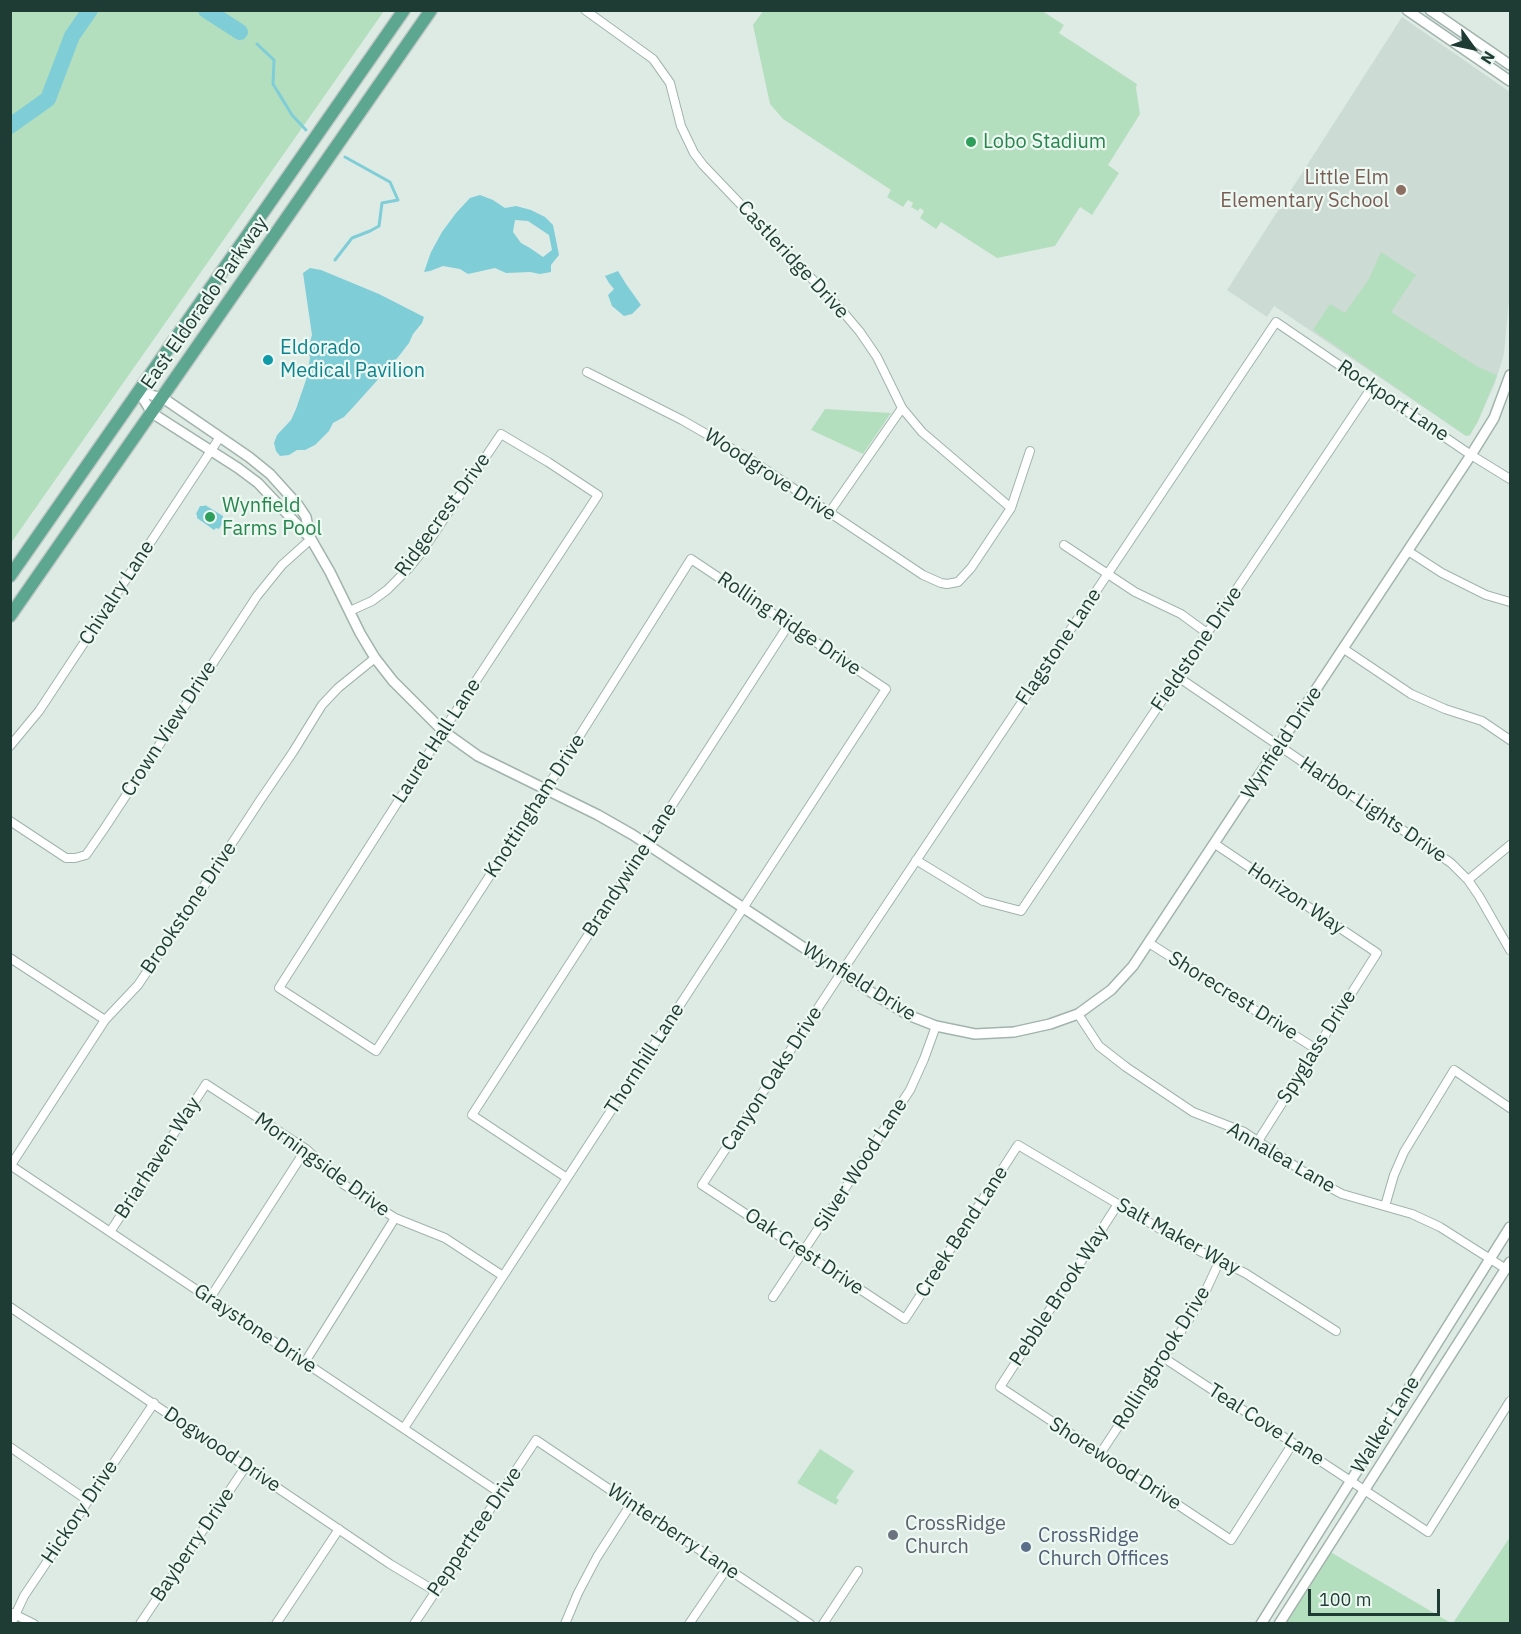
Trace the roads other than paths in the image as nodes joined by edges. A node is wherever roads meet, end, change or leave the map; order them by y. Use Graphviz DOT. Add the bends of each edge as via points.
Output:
graph roads {
  1 [pos="404,10"];
  2 [pos="431,10"];
  3 [pos="585,10"];
  4 [pos="1407,10"];
  5 [pos="1430,10"];
  6 [pos="1510,64"];
  7 [pos="1502,75"];
  8 [pos="1510,81"];
  9 [pos="1276,322"];
  10 [pos="587,372"];
  11 [pos="1510,375"];
  12 [pos="1372,387"];
  13 [pos="139,392"];
  14 [pos="163,398"];
  15 [pos="903,408"];
  16 [pos="152,413"];
  17 [pos="220,437"];
  18 [pos="210,450"];
  19 [pos="1030,451"];
  20 [pos="1471,455"];
  21 [pos="1510,479"];
  22 [pos="597,495"];
  23 [pos="1011,508"];
  24 [pos="829,513"];
  25 [pos="311,539"];
  26 [pos="1064,545"];
  27 [pos="1408,551"];
  28 [pos="691,559"];
  29 [pos="1107,574"];
  30 [pos="10,576"];
  31 [pos="1510,602"];
  32 [pos="350,611"];
  33 [pos="10,616"];
  34 [pos="789,624"];
  35 [pos="1208,633"];
  36 [pos="1344,649"];
  37 [pos="375,658"];
  38 [pos="1178,677"];
  39 [pos="886,689"];
  40 [pos="442,731"];
  41 [pos="1510,740"];
  42 [pos="10,746"];
  43 [pos="1280,746"];
  44 [pos="546,789"];
  45 [pos="10,821"];
  46 [pos="647,844"];
  47 [pos="1215,844"];
  48 [pos="1510,845"];
  49 [pos="916,860"];
  50 [pos="1468,880"];
  51 [pos="744,908"];
  52 [pos="1149,943"];
  53 [pos="1510,950"];
  54 [pos="1377,953"];
  55 [pos="10,958"];
  56 [pos="841,972"];
  57 [pos="1078,1014"];
  58 [pos="105,1020"];
  59 [pos="936,1026"];
  60 [pos="1316,1049"];
  61 [pos="376,1051"];
  62 [pos="206,1084"];
  63 [pos="1510,1108"];
  64 [pos="1258,1141"];
  65 [pos="1018,1145"];
  66 [pos="306,1149"];
  67 [pos="11,1165"];
  68 [pos="567,1178"];
  69 [pos="702,1185"];
  70 [pos="1118,1204"];
  71 [pos="1385,1206"];
  72 [pos="395,1218"];
  73 [pos="1510,1227"];
  74 [pos="110,1232"];
  75 [pos="804,1252"];
  76 [pos="1490,1258"];
  77 [pos="1220,1260"];
  78 [pos="1506,1265"];
  79 [pos="503,1276"];
  80 [pos="773,1297"];
  81 [pos="210,1298"];
  82 [pos="10,1307"];
  83 [pos="905,1319"];
  84 [pos="1336,1331"];
  85 [pos="1164,1358"];
  86 [pos="305,1362"];
  87 [pos="1000,1388"];
  88 [pos="1510,1401"];
  89 [pos="154,1403"];
  90 [pos="404,1428"];
  91 [pos="536,1440"];
  92 [pos="1293,1443"];
  93 [pos="10,1447"];
  94 [pos="1100,1454"];
  95 [pos="246,1466"];
  96 [pos="1358,1487"];
  97 [pos="500,1493"];
  98 [pos="87,1500"];
  99 [pos="631,1504"];
  100 [pos="339,1529"];
  101 [pos="727,1568"];
  102 [pos="858,1571"];
  103 [pos="435,1591"];
  104 [pos="12,1613"];
  105 [pos="11,1623"];
  106 [pos="34,1623"];
  107 [pos="140,1623"];
  108 [pos="276,1623"];
  109 [pos="414,1623"];
  110 [pos="565,1623"];
  111 [pos="689,1623"];
  112 [pos="810,1623"];
  113 [pos="823,1623"];
  114 [pos="1261,1623"];
  115 [pos="1279,1623"];
  1 -- 13 [label="main road, East Eldorado Parkway"];
  2 -- 14 [label="main road, East Eldorado Parkway"];
  3 -- 15 [label="street, Castleridge Drive" via="658,65 670,83 681,126 694,153 860,332"];
  4 -- 7 [label="street"];
  5 -- 6 [label="street"];
  6 -- 7 [label="street"];
  7 -- 8 [label="street"];
  9 -- 12 [label="street, Rockport Lane"];
  9 -- 29 [label="street, Flagstone Lane"];
  10 -- 24 [label="street, Woodgrove Drive" via="748,458"];
  11 -- 20 [label="street, Wynfield Drive" via="1494,418"];
  12 -- 20 [label="street, Rockport Lane"];
  12 -- 35 [label="street, Fieldstone Drive"];
  13 -- 14 [label="street, Wynfield Drive"];
  13 -- 16 [label="street, Wynfield Drive"];
  13 -- 30 [label="main road, East Eldorado Parkway"];
  14 -- 16 [label="main road, East Eldorado Parkway"];
  14 -- 17 [label="street, Wynfield Drive"];
  15 -- 23 [label="street, Castleridge Drive" via="922,432"];
  15 -- 24 [label="street"];
  16 -- 18 [label="street, Wynfield Drive"];
  16 -- 33 [label="main road, East Eldorado Parkway"];
  17 -- 18 [label="street, Chivalry Lane"];
  17 -- 25 [label="street, Wynfield Drive" via="270,474 291,497 306,517"];
  18 -- 25 [label="street, Wynfield Drive" via="258,483"];
  18 -- 42 [label="street, Chivalry Lane" via="45,702"];
  19 -- 23 [label="street"];
  20 -- 21 [label="street, Rockport Lane"];
  20 -- 27 [label="street, Wynfield Drive"];
  22 -- 32 [label="street, Ridgecrest Drive" via="501,434 408,569 372,601"];
  22 -- 40 [label="street, Laurel Hall Lane"];
  23 -- 24 [label="street, Woodgrove Drive" via="967,574 958,582 947,584 922,575"];
  25 -- 32 [label="street, Wynfield Drive"];
  25 -- 45 [label="street, Crown View Drive" via="282,565 257,596 86,855 66,858"];
  26 -- 29 [label="street"];
  27 -- 31 [label="street" via="1477,591"];
  27 -- 36 [label="street, Wynfield Drive"];
  28 -- 34 [label="street, Rolling Ridge Drive"];
  28 -- 44 [label="street, Knottingham Drive"];
  29 -- 35 [label="street"];
  29 -- 49 [label="street, Flagstone Lane"];
  32 -- 37 [label="street, Wynfield Drive"];
  34 -- 39 [label="street, Rolling Ridge Drive"];
  34 -- 46 [label="street, Brandywine Lane"];
  35 -- 38 [label="street, Fieldstone Drive"];
  36 -- 41 [label="street" via="1411,694 1482,722"];
  36 -- 43 [label="street, Wynfield Drive"];
  37 -- 40 [label="street, Wynfield Drive"];
  37 -- 58 [label="street, Brookstone Drive" via="322,705 138,985"];
  38 -- 43 [label="street, Harbor Lights Drive"];
  38 -- 49 [label="street, Fieldstone Drive" via="1021,911 983,901"];
  39 -- 51 [label="street, Thornhill Lane"];
  40 -- 44 [label="street, Wynfield Drive" via="478,756"];
  40 -- 61 [label="street, Laurel Hall Lane" via="279,988"];
  43 -- 47 [label="street, Wynfield Drive"];
  43 -- 50 [label="street, Harbor Lights Drive" via="1451,863"];
  44 -- 46 [label="street, Wynfield Drive"];
  44 -- 61 [label="street, Knottingham Drive"];
  46 -- 51 [label="street, Wynfield Drive"];
  46 -- 68 [label="street, Brandywine Lane" via="472,1115"];
  47 -- 52 [label="street, Wynfield Drive"];
  47 -- 54 [label="street, Horizon Way"];
  48 -- 50 [label="street"];
  49 -- 56 [label="street, Flagstone Lane"];
  50 -- 53 [label="street, Harbor Lights Drive"];
  51 -- 56 [label="street, Wynfield Drive"];
  51 -- 68 [label="street, Thornhill Lane"];
  52 -- 57 [label="street, Wynfield Drive" via="1111,990"];
  52 -- 60 [label="street, Shorecrest Drive"];
  54 -- 60 [label="street, Spyglass Drive"];
  55 -- 58 [label="street"];
  56 -- 59 [label="street, Wynfield Drive" via="908,1015"];
  56 -- 69 [label="street, Canyon Oaks Drive"];
  57 -- 59 [label="street, Wynfield Drive" via="1014,1032 975,1034"];
  57 -- 64 [label="street, Annalea Lane" via="1099,1046 1126,1067 1193,1112"];
  58 -- 67 [label="street, Brookstone Drive"];
  59 -- 75 [label="street, Silver Wood Lane" via="910,1090"];
  60 -- 64 [label="street, Spyglass Drive"];
  62 -- 66 [label="street, Morningside Drive"];
  62 -- 74 [label="street, Briarhaven Way"];
  63 -- 71 [label="street" via="1454,1070 1404,1152"];
  64 -- 71 [label="street, Annalea Lane" via="1342,1194"];
  65 -- 70 [label="street, Salt Maker Way"];
  65 -- 83 [label="street, Creek Bend Lane"];
  66 -- 72 [label="street, Morningside Drive" via="343,1184"];
  66 -- 81 [label="street"];
  67 -- 74 [label="street, Graystone Drive"];
  68 -- 79 [label="street, Thornhill Lane"];
  69 -- 75 [label="street, Oak Crest Drive"];
  70 -- 77 [label="street, Salt Maker Way"];
  70 -- 87 [label="street, Pebble Brook Way"];
  71 -- 76 [label="street, Annalea Lane" via="1440,1227"];
  72 -- 79 [label="street, Morningside Drive" via="445,1238"];
  72 -- 86 [label="street"];
  73 -- 76 [label="street, Walker Lane"];
  74 -- 81 [label="street, Graystone Drive"];
  75 -- 80 [label="street, Silver Wood Lane"];
  75 -- 83 [label="street, Oak Crest Drive"];
  76 -- 78 [label="street, Annalea Lane"];
  76 -- 96 [label="street, Walker Lane" via="1394,1413"];
  77 -- 84 [label="street, Salt Maker Way"];
  77 -- 85 [label="street, Rollingbrook Drive" via="1201,1301"];
  78 -- 96 [label="street, Walker Lane" via="1463,1337"];
  79 -- 90 [label="street, Thornhill Lane"];
  81 -- 86 [label="street, Graystone Drive"];
  82 -- 89 [label="street, Dogwood Drive"];
  85 -- 92 [label="street, Teal Cove Lane"];
  85 -- 94 [label="street, Rollingbrook Drive"];
  86 -- 90 [label="street, Graystone Drive"];
  87 -- 94 [label="street, Shorewood Drive"];
  88 -- 96 [label="street, Teal Cove Lane" via="1428,1532"];
  89 -- 95 [label="street, Dogwood Drive"];
  89 -- 98 [label="street, Hickory Drive"];
  90 -- 97 [label="street, Graystone Drive"];
  91 -- 97 [label="street, Peppertree Drive"];
  91 -- 99 [label="street, Winterberry Lane"];
  92 -- 94 [label="street, Shorewood Drive" via="1231,1540"];
  92 -- 96 [label="street, Teal Cove Lane"];
  93 -- 98 [label="street"];
  95 -- 100 [label="street, Dogwood Drive"];
  95 -- 107 [label="street, Bayberry Drive"];
  96 -- 114 [label="street, Walker Lane"];
  96 -- 115 [label="street, Walker Lane" via="1327,1550"];
  97 -- 103 [label="street, Peppertree Drive"];
  98 -- 104 [label="street, Hickory Drive"];
  99 -- 101 [label="street, Winterberry Lane"];
  99 -- 110 [label="street" via="597,1557"];
  100 -- 103 [label="street, Dogwood Drive"];
  100 -- 108 [label="street"];
  101 -- 111 [label="street"];
  101 -- 112 [label="street, Winterberry Lane"];
  102 -- 113 [label="street"];
  103 -- 109 [label="street, Peppertree Drive"];
  104 -- 105 [label="street, Hickory Drive"];
  104 -- 106 [label="street"];
}
